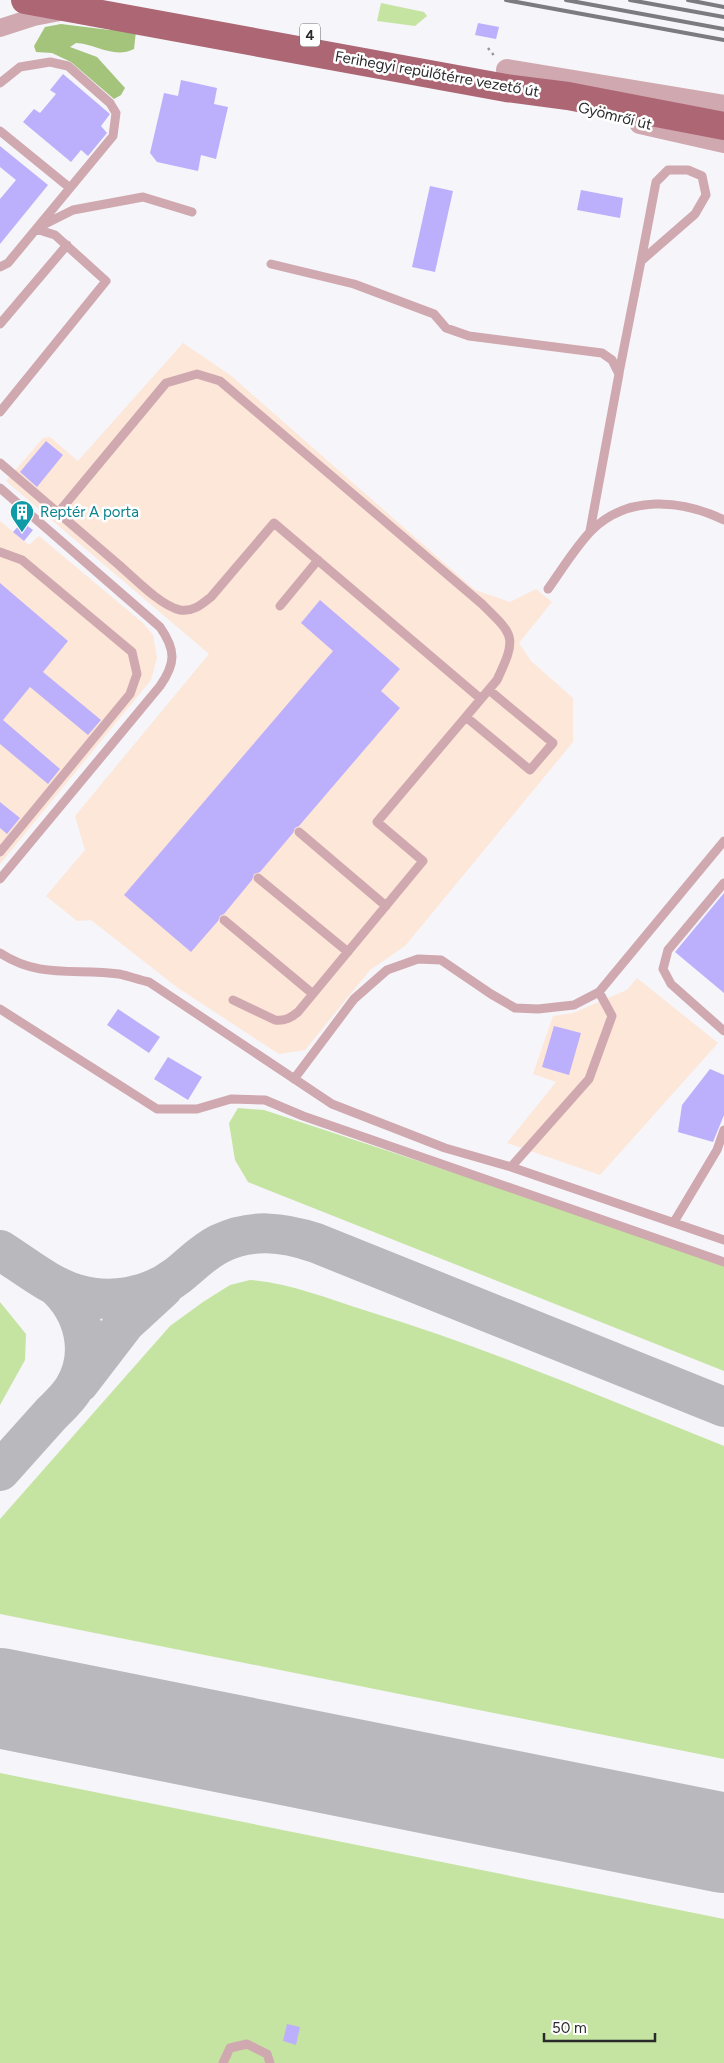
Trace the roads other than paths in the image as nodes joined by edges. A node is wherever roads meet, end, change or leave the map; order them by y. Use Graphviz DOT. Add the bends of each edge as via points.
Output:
graph roads {
  1 [pos="25,0"];
  2 [pos="112,0"];
  3 [pos="78,9"];
  4 [pos="0,28"];
  5 [pos="506,79"];
  6 [pos="0,83"];
  7 [pos="724,106"];
  8 [pos="712,124"];
  9 [pos="0,131"];
  10 [pos="724,142"];
  11 [pos="70,188"];
  12 [pos="192,212"];
  13 [pos="36,229"];
  14 [pos="67,245"];
  15 [pos="641,261"];
  16 [pos="271,264"];
  17 [pos="0,267"];
  18 [pos="0,324"];
  19 [pos="619,374"];
  20 [pos="0,412"];
  21 [pos="0,463"];
  22 [pos="0,488"];
  23 [pos="58,512"];
  24 [pos="724,520"];
  25 [pos="590,531"];
  26 [pos="0,552"];
  27 [pos="318,560"];
  28 [pos="548,589"];
  29 [pos="280,606"];
  30 [pos="489,690"];
  31 [pos="481,700"];
  32 [pos="466,717"];
  33 [pos="298,832"];
  34 [pos="724,841"];
  35 [pos="0,852"];
  36 [pos="258,878"];
  37 [pos="0,879"];
  38 [pos="724,883"];
  39 [pos="386,906"];
  40 [pos="224,920"];
  41 [pos="348,952"];
  42 [pos="0,953"];
  43 [pos="599,992"];
  44 [pos="314,994"];
  45 [pos="233,1000"];
  46 [pos="0,1009"];
  47 [pos="724,1031"];
  48 [pos="294,1080"];
  49 [pos="724,1130"];
  50 [pos="511,1167"];
  51 [pos="674,1222"];
  52 [pos="724,1240"];
  53 [pos="724,1262"];
  54 [pos="223,2063"];
  55 [pos="270,2063"];
  1 -- 3 [label="main road, Ferihegyi repülőtérre vezető út / 4"];
  2 -- 5 [label="main road, Ferihegyi repülőtérre vezető út / 4"];
  3 -- 4 [label="street" via="34,17"];
  3 -- 5 [label="main road, Ferihegyi repülőtérre vezető út / 4"];
  5 -- 7 [label="street, Gyömrői út"];
  5 -- 8 [label="main road, Ferihegyi repülőtérre vezető út / 4"];
  5 -- 10 [label="street, Gyömrői út" via="641,123"];
  6 -- 11 [label="lane" via="20,67 50,62 68,66 110,103 116,113 113,136"];
  9 -- 11 [label="lane"];
  11 -- 13 [label="lane"];
  12 -- 13 [label="lane" via="143,197 73,210"];
  13 -- 14 [label="lane" via="55,235"];
  13 -- 17 [label="lane" via="8,263"];
  14 -- 18 [label="lane"];
  14 -- 20 [label="lane" via="106,282"];
  15 -- 15 [label="lane" via="695,214 706,195 702,176 688,170 668,170 656,182"];
  15 -- 19 [label="lane"];
  16 -- 19 [label="lane" via="354,284 434,314 446,328 469,336 602,353 612,360"];
  19 -- 25 [label="lane"];
  21 -- 23 [label="lane"];
  22 -- 37 [label="lane" via="160,627 171,644 173,655 172,664 160,686"];
  23 -- 27 [label="lane" via="132,576 179,610 191,611 211,597 274,523"];
  23 -- 30 [label="lane" via="166,383 197,374 220,381 507,628 511,642 508,656"];
  24 -- 25 [label="lane" via="674,504 640,505 610,514"];
  25 -- 28 [label="lane"];
  26 -- 35 [label="lane" via="22,560 132,652 137,674 130,694"];
  27 -- 29 [label="lane"];
  27 -- 31 [label="lane"];
  30 -- 31 [label="lane"];
  30 -- 32 [label="lane" via="553,743 530,770"];
  31 -- 32 [label="lane"];
  32 -- 39 [label="lane" via="377,822 423,861"];
  33 -- 39 [label="lane"];
  34 -- 43 [label="lane"];
  36 -- 41 [label="lane"];
  38 -- 47 [label="lane" via="668,950 664,969 671,984"];
  39 -- 41 [label="lane"];
  40 -- 44 [label="lane"];
  41 -- 44 [label="lane"];
  42 -- 48 [label="lane" via="32,968 120,974 149,982"];
  43 -- 48 [label="lane" via="574,1005 515,1008 441,960 418,960 387,970 354,999"];
  43 -- 50 [label="lane" via="612,1016 589,1079"];
  44 -- 45 [label="lane" via="298,1012 282,1021"];
  46 -- 53 [label="lane" via="157,1109 197,1109 231,1099 265,1100"];
  48 -- 50 [label="lane" via="332,1104 366,1118 445,1148"];
  49 -- 51 [label="lane" via="717,1150"];
  50 -- 51 [label="lane"];
  51 -- 52 [label="lane"];
  54 -- 55 [label="lane" via="230,2048 247,2044 267,2054"];
}
